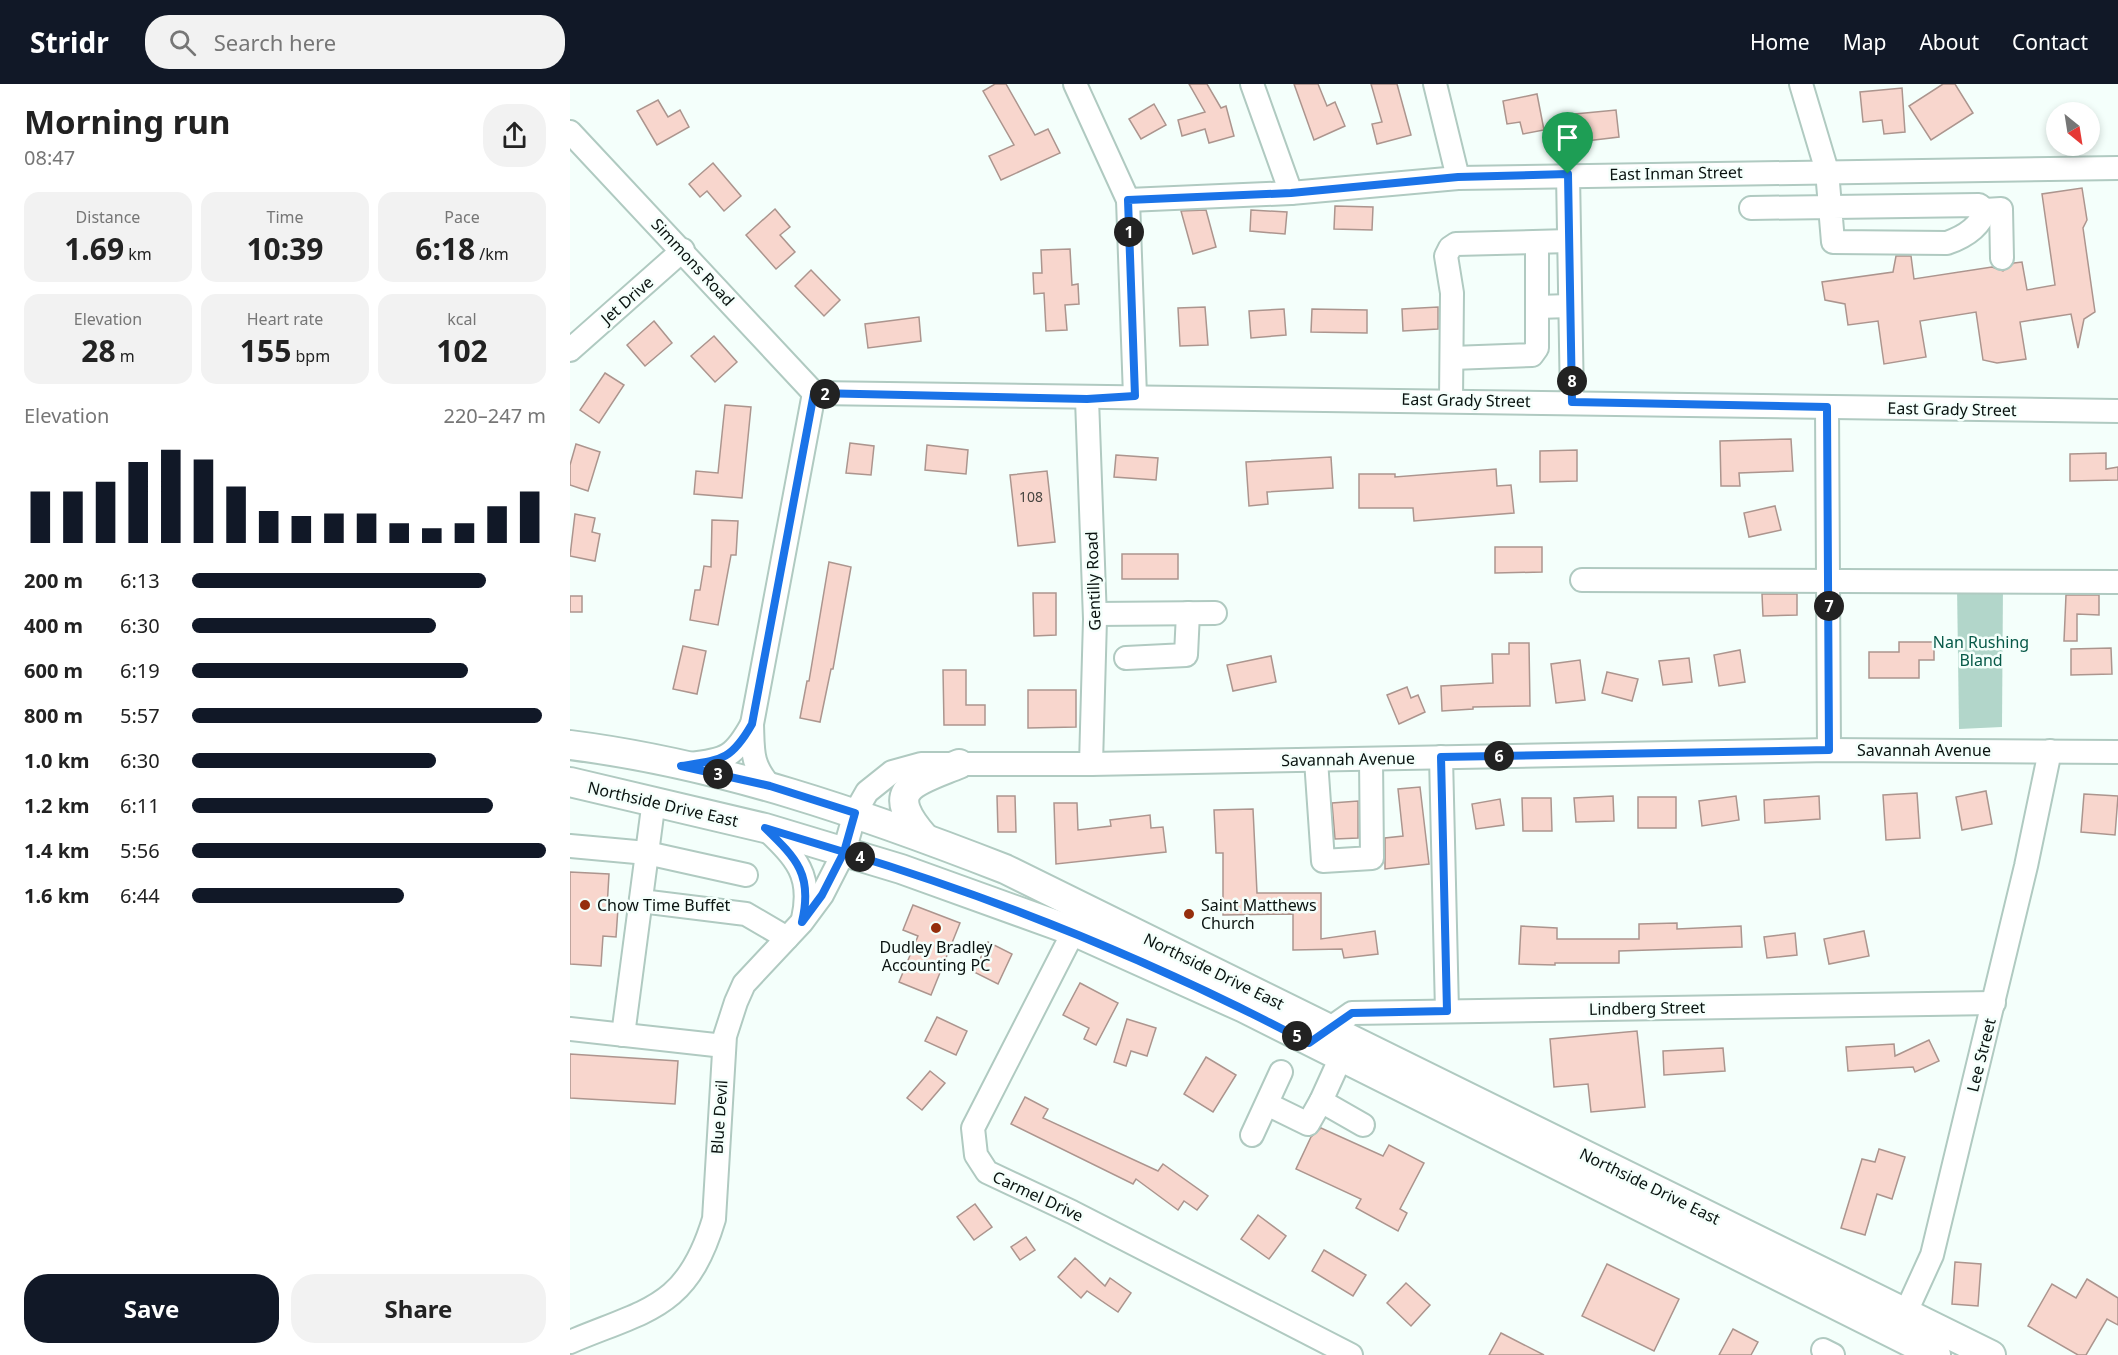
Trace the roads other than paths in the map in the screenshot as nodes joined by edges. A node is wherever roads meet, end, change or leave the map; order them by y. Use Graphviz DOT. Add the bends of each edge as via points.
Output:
graph roads {
  1 [pos="1075,84"];
  2 [pos="1252,84"];
  3 [pos="1435,84"];
  4 [pos="1801,84"];
  5 [pos="570,132"];
  6 [pos="2118,168"];
  7 [pos="2005,169"];
  8 [pos="1827,171"];
  9 [pos="1568,174"];
  10 [pos="1458,177"];
  11 [pos="1291,193"];
  12 [pos="1128,200"];
  13 [pos="1830,205"];
  14 [pos="1751,208"];
  15 [pos="1993,209"];
  16 [pos="1569,241"];
  17 [pos="1537,242"];
  18 [pos="683,250"];
  19 [pos="2002,258"];
  20 [pos="1570,306"];
  21 [pos="1537,307"];
  22 [pos="570,350"];
  23 [pos="1452,358"];
  24 [pos="814,393"];
  25 [pos="1135,396"];
  26 [pos="1087,399"];
  27 [pos="1451,400"];
  28 [pos="1572,402"];
  29 [pos="1827,407"];
  30 [pos="2118,411"];
  31 [pos="1582,580"];
  32 [pos="2118,582"];
  33 [pos="1830,583"];
  34 [pos="1188,613"];
  35 [pos="1215,613"];
  36 [pos="1095,614"];
  37 [pos="1126,658"];
  38 [pos="752,724"];
  39 [pos="570,745"];
  40 [pos="1829,750"];
  41 [pos="2050,751"];
  42 [pos="2118,752"];
  43 [pos="1441,757"];
  44 [pos="1371,759"];
  45 [pos="1316,760"];
  46 [pos="959,764"];
  47 [pos="1091,764"];
  48 [pos="681,766"];
  49 [pos="570,782"];
  50 [pos="770,786"];
  51 [pos="654,800"];
  52 [pos="855,813"];
  53 [pos="765,828"];
  54 [pos="924,837"];
  55 [pos="570,846"];
  56 [pos="844,852"];
  57 [pos="647,853"];
  58 [pos="746,875"];
  59 [pos="641,901"];
  60 [pos="1079,920"];
  61 [pos="794,930"];
  62 [pos="1994,1003"];
  63 [pos="1447,1011"];
  64 [pos="570,1029"];
  65 [pos="623,1035"];
  66 [pos="1319,1036"];
  67 [pos="724,1046"];
  68 [pos="1341,1057"];
  69 [pos="1281,1072"];
  70 [pos="1321,1101"];
  71 [pos="1267,1104"];
  72 [pos="1363,1125"];
  73 [pos="1252,1135"];
  74 [pos="1906,1312"];
  75 [pos="570,1342"];
  76 [pos="1922,1351"];
  77 [pos="1351,1355"];
  78 [pos="1991,1355"];
  1 -- 12 [label="street"];
  2 -- 11 [label="street"];
  3 -- 10 [label="street"];
  4 -- 8 [label="street"];
  5 -- 18 [label="street, Simmons Road"];
  6 -- 7 [label="street, East Inman Street"];
  7 -- 8 [label="street, East Inman Street"];
  7 -- 15 [label="street"];
  8 -- 9 [label="street, East Inman Street"];
  8 -- 13 [label="street"];
  9 -- 10 [label="street, East Inman Street"];
  9 -- 16 [label="street"];
  10 -- 11 [label="street, East Inman Street"];
  11 -- 12 [label="street, East Inman Street"];
  12 -- 25 [label="street"];
  13 -- 14 [label="street"];
  13 -- 15 [label="street" via="1979,205"];
  13 -- 15 [label="street" via="1833,242 1947,243 1975,228"];
  15 -- 19 [label="street"];
  16 -- 17 [label="street"];
  16 -- 20 [label="street"];
  17 -- 21 [label="street"];
  17 -- 23 [label="street" via="1456,244 1450,248 1446,256 1452,293"];
  18 -- 22 [label="street, Jet Drive"];
  18 -- 24 [label="street, Simmons Road"];
  20 -- 21 [label="street"];
  20 -- 28 [label="street"];
  21 -- 23 [label="street" via="1537,348 1532,356"];
  23 -- 27 [label="street"];
  24 -- 26 [label="street, East Grady Street"];
  24 -- 38 [label="street"];
  25 -- 26 [label="street, East Grady Street"];
  25 -- 27 [label="street, East Grady Street"];
  26 -- 36 [label="street, Gentilly Road"];
  27 -- 28 [label="street, East Grady Street"];
  28 -- 29 [label="street, East Grady Street"];
  29 -- 30 [label="street, East Grady Street"];
  29 -- 33 [label="street"];
  31 -- 33 [label="street"];
  32 -- 33 [label="street"];
  33 -- 40 [label="street"];
  34 -- 35 [label="street"];
  34 -- 36 [label="street"];
  34 -- 37 [label="street" via="1186,655"];
  36 -- 47 [label="street, Gentilly Road"];
  38 -- 48 [label="street" via="729,756"];
  38 -- 50 [label="street" via="753,758 757,771"];
  39 -- 48 [label="main road, Northside Drive East"];
  40 -- 41 [label="street, Savannah Avenue"];
  40 -- 43 [label="street, Savannah Avenue"];
  41 -- 42 [label="street, Savannah Avenue"];
  41 -- 62 [label="street, Lee Street"];
  43 -- 44 [label="street, Savannah Avenue"];
  43 -- 63 [label="street"];
  44 -- 45 [label="street, Savannah Avenue"];
  44 -- 45 [label="street" via="1372,858 1323,861"];
  45 -- 47 [label="street, Savannah Avenue"];
  46 -- 47 [label="street, Savannah Avenue"];
  46 -- 52 [label="street, Savannah Avenue" via="921,764 892,772 867,792"];
  46 -- 54 [label="main road" via="915,783 907,791 905,813"];
  48 -- 50 [label="main road, Northside Drive East"];
  49 -- 51 [label="main road, Northside Drive East"];
  50 -- 52 [label="main road, Northside Drive East"];
  51 -- 53 [label="main road, Northside Drive East"];
  51 -- 57 [label="street"];
  52 -- 54 [label="main road, Northside Drive East"];
  52 -- 56 [label="street, Savannah Avenue"];
  53 -- 56 [label="main road, Northside Drive East"];
  53 -- 61 [label="street" via="790,852 805,879 807,902"];
  54 -- 60 [label="main road, Northside Drive East" via="1005,869"];
  55 -- 57 [label="street"];
  56 -- 60 [label="main road, Northside Drive East"];
  56 -- 61 [label="street, Blue Devil" via="822,895"];
  57 -- 58 [label="street"];
  57 -- 59 [label="street"];
  59 -- 61 [label="street" via="746,914"];
  59 -- 65 [label="street"];
  60 -- 66 [label="main road, Northside Drive East"];
  60 -- 77 [label="street, Carmel Drive" via="973,1128 976,1155 987,1172"];
  61 -- 67 [label="street, Blue Devil" via="744,984"];
  62 -- 63 [label="street, Lindberg Street"];
  62 -- 74 [label="street, Lee Street" via="1932,1255"];
  63 -- 66 [label="street, Lindberg Street" via="1352,1013"];
  64 -- 65 [label="street"];
  65 -- 67 [label="street"];
  66 -- 68 [label="main road, Northside Drive East"];
  66 -- 74 [label="main road, Northside Drive East"];
  67 -- 75 [label="street, Blue Devil" via="714,1219 705,1248 689,1277 673,1295 650,1311"];
  68 -- 70 [label="street"];
  68 -- 76 [label="main road, Northside Drive East"];
  69 -- 71 [label="street"];
  70 -- 71 [label="street" via="1308,1124"];
  70 -- 72 [label="street"];
  71 -- 73 [label="street"];
  74 -- 76 [label="street"];
  74 -- 78 [label="main road, Northside Drive East"];
}
